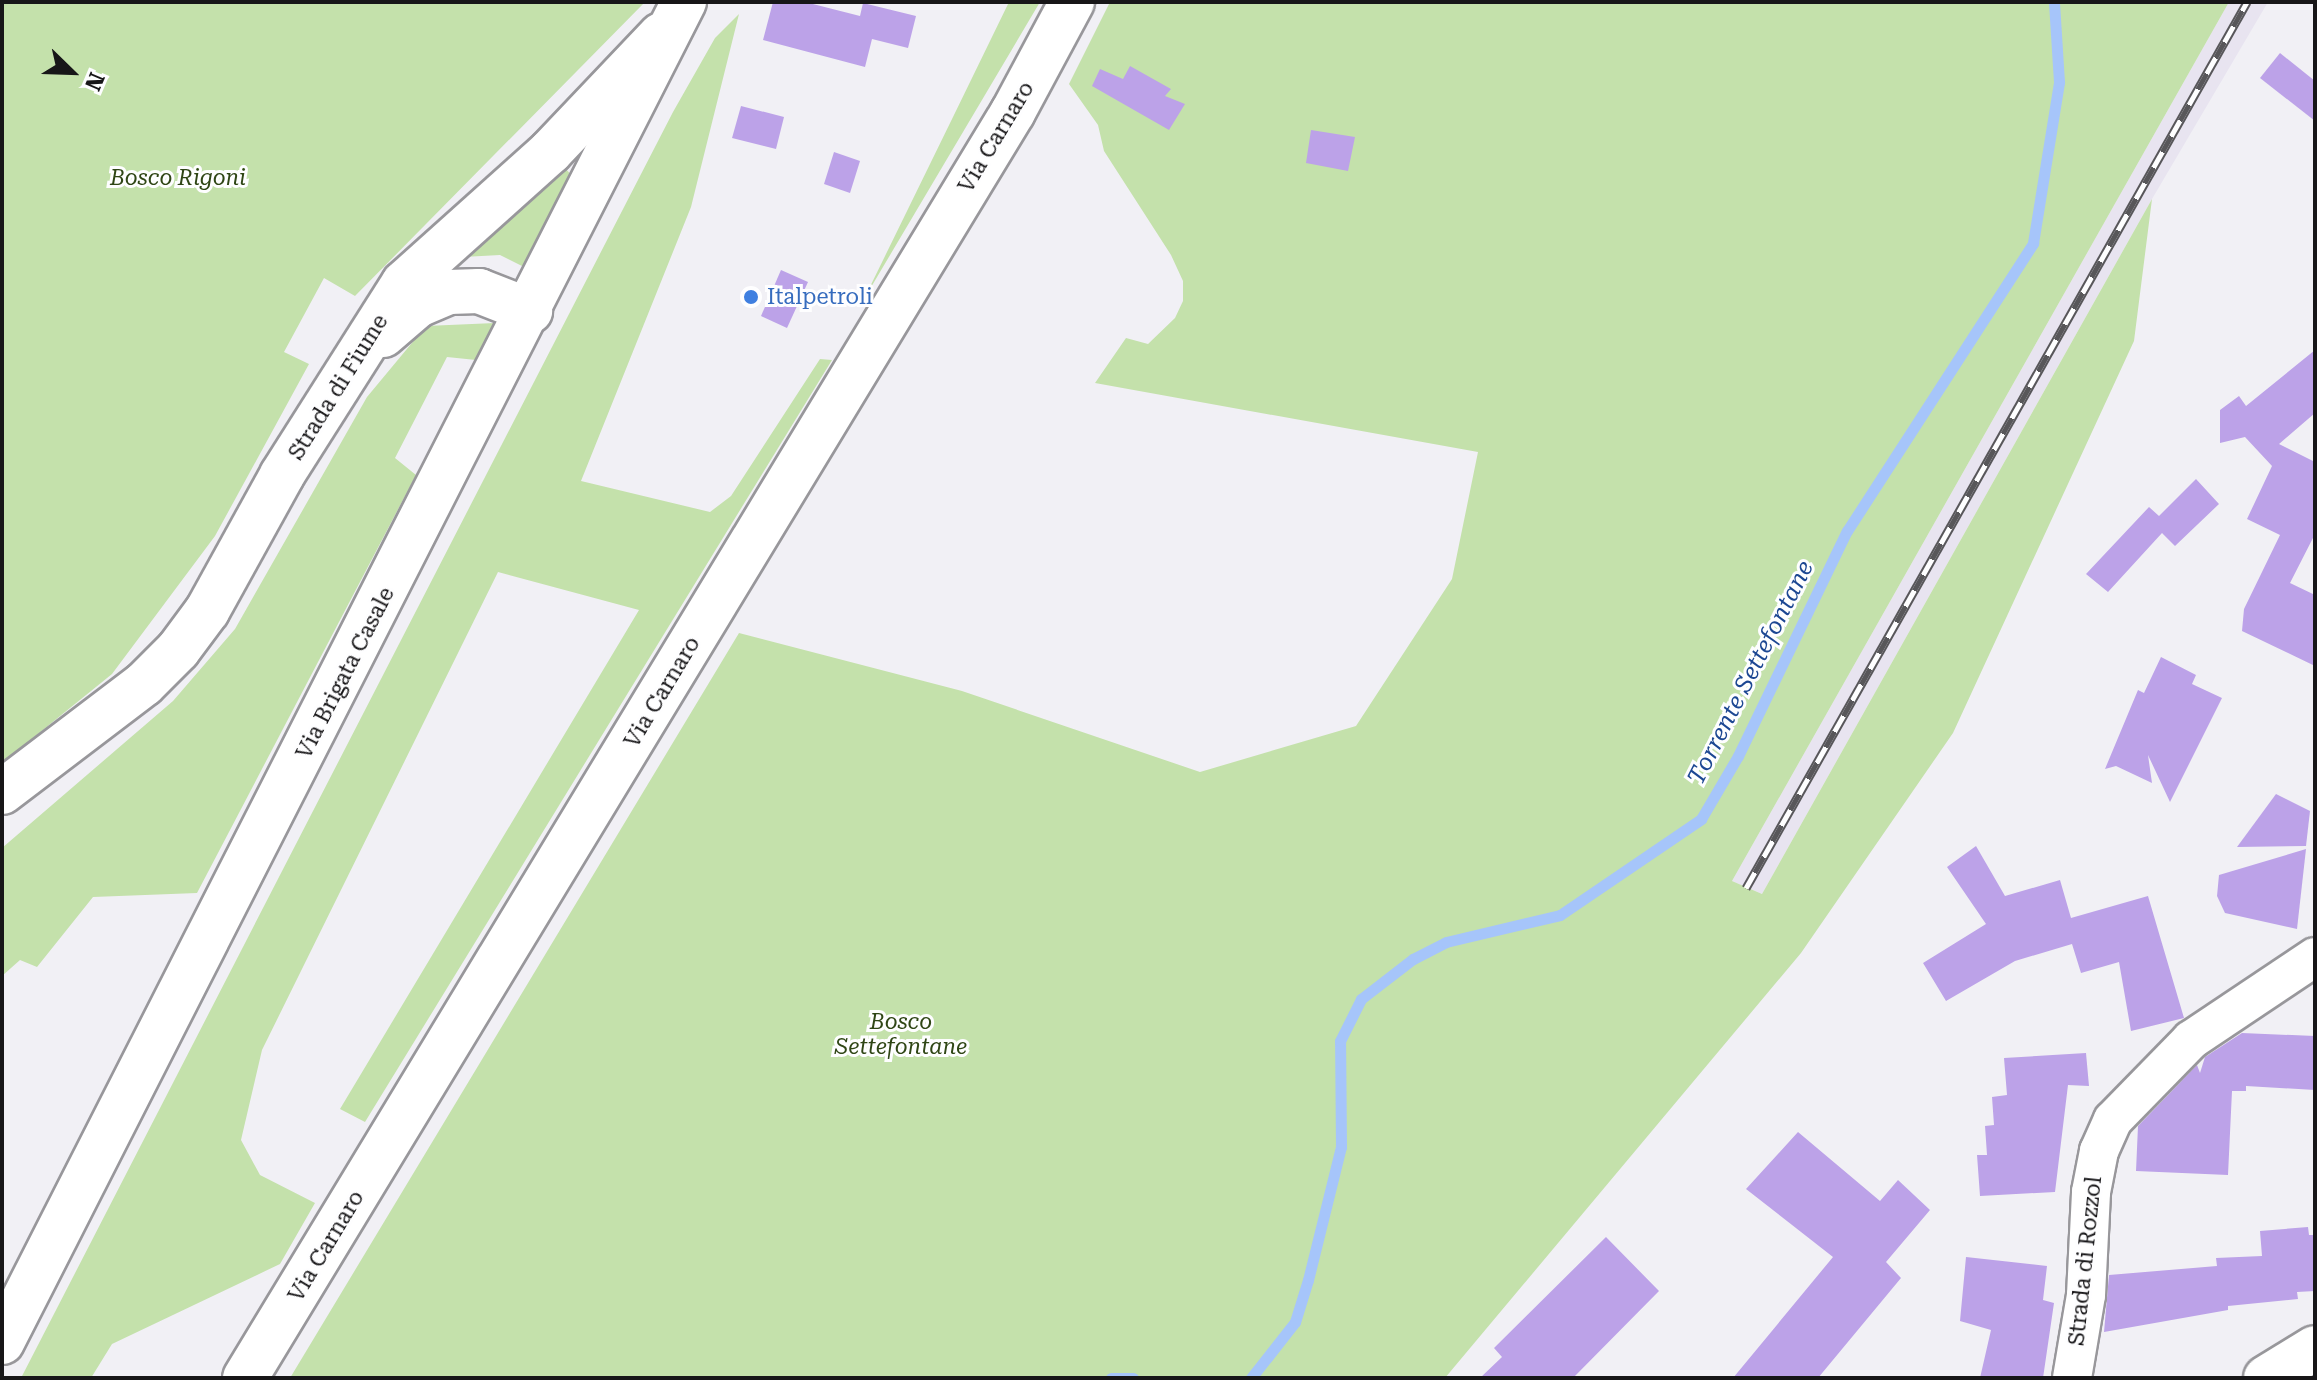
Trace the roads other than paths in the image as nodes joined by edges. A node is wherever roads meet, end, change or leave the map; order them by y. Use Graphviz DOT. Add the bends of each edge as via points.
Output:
graph roads {
  1 [pos="1072,2"];
  2 [pos="690,6"];
  3 [pos="530,311"];
  4 [pos="354,361"];
  5 [pos="2,792"];
  6 [pos="2315,957"];
  7 [pos="2,1342"];
  8 [pos="2315,1348"];
  9 [pos="245,1378"];
  10 [pos="2072,1378"];
  11 [pos="2266,1378"];
  1 -- 9 [label="main road, Via Carnaro" via="1013,112"];
  2 -- 3 [label="main road, Via Brigata Casale"];
  2 -- 4 [label="main road, Strada di Fiume" via="550,152 404,283"];
  3 -- 4 [label="main road" via="479,291 449,292 418,305"];
  3 -- 7 [label="main road, Via Brigata Casale"];
  4 -- 5 [label="main road, Strada di Fiume" via="227,578 178,650 144,684"];
  6 -- 10 [label="street, Strada di Rozzol" via="2191,1040 2113,1120 2099,1151 2091,1192 2086,1295"];
  8 -- 11 [label="main road"];
}
